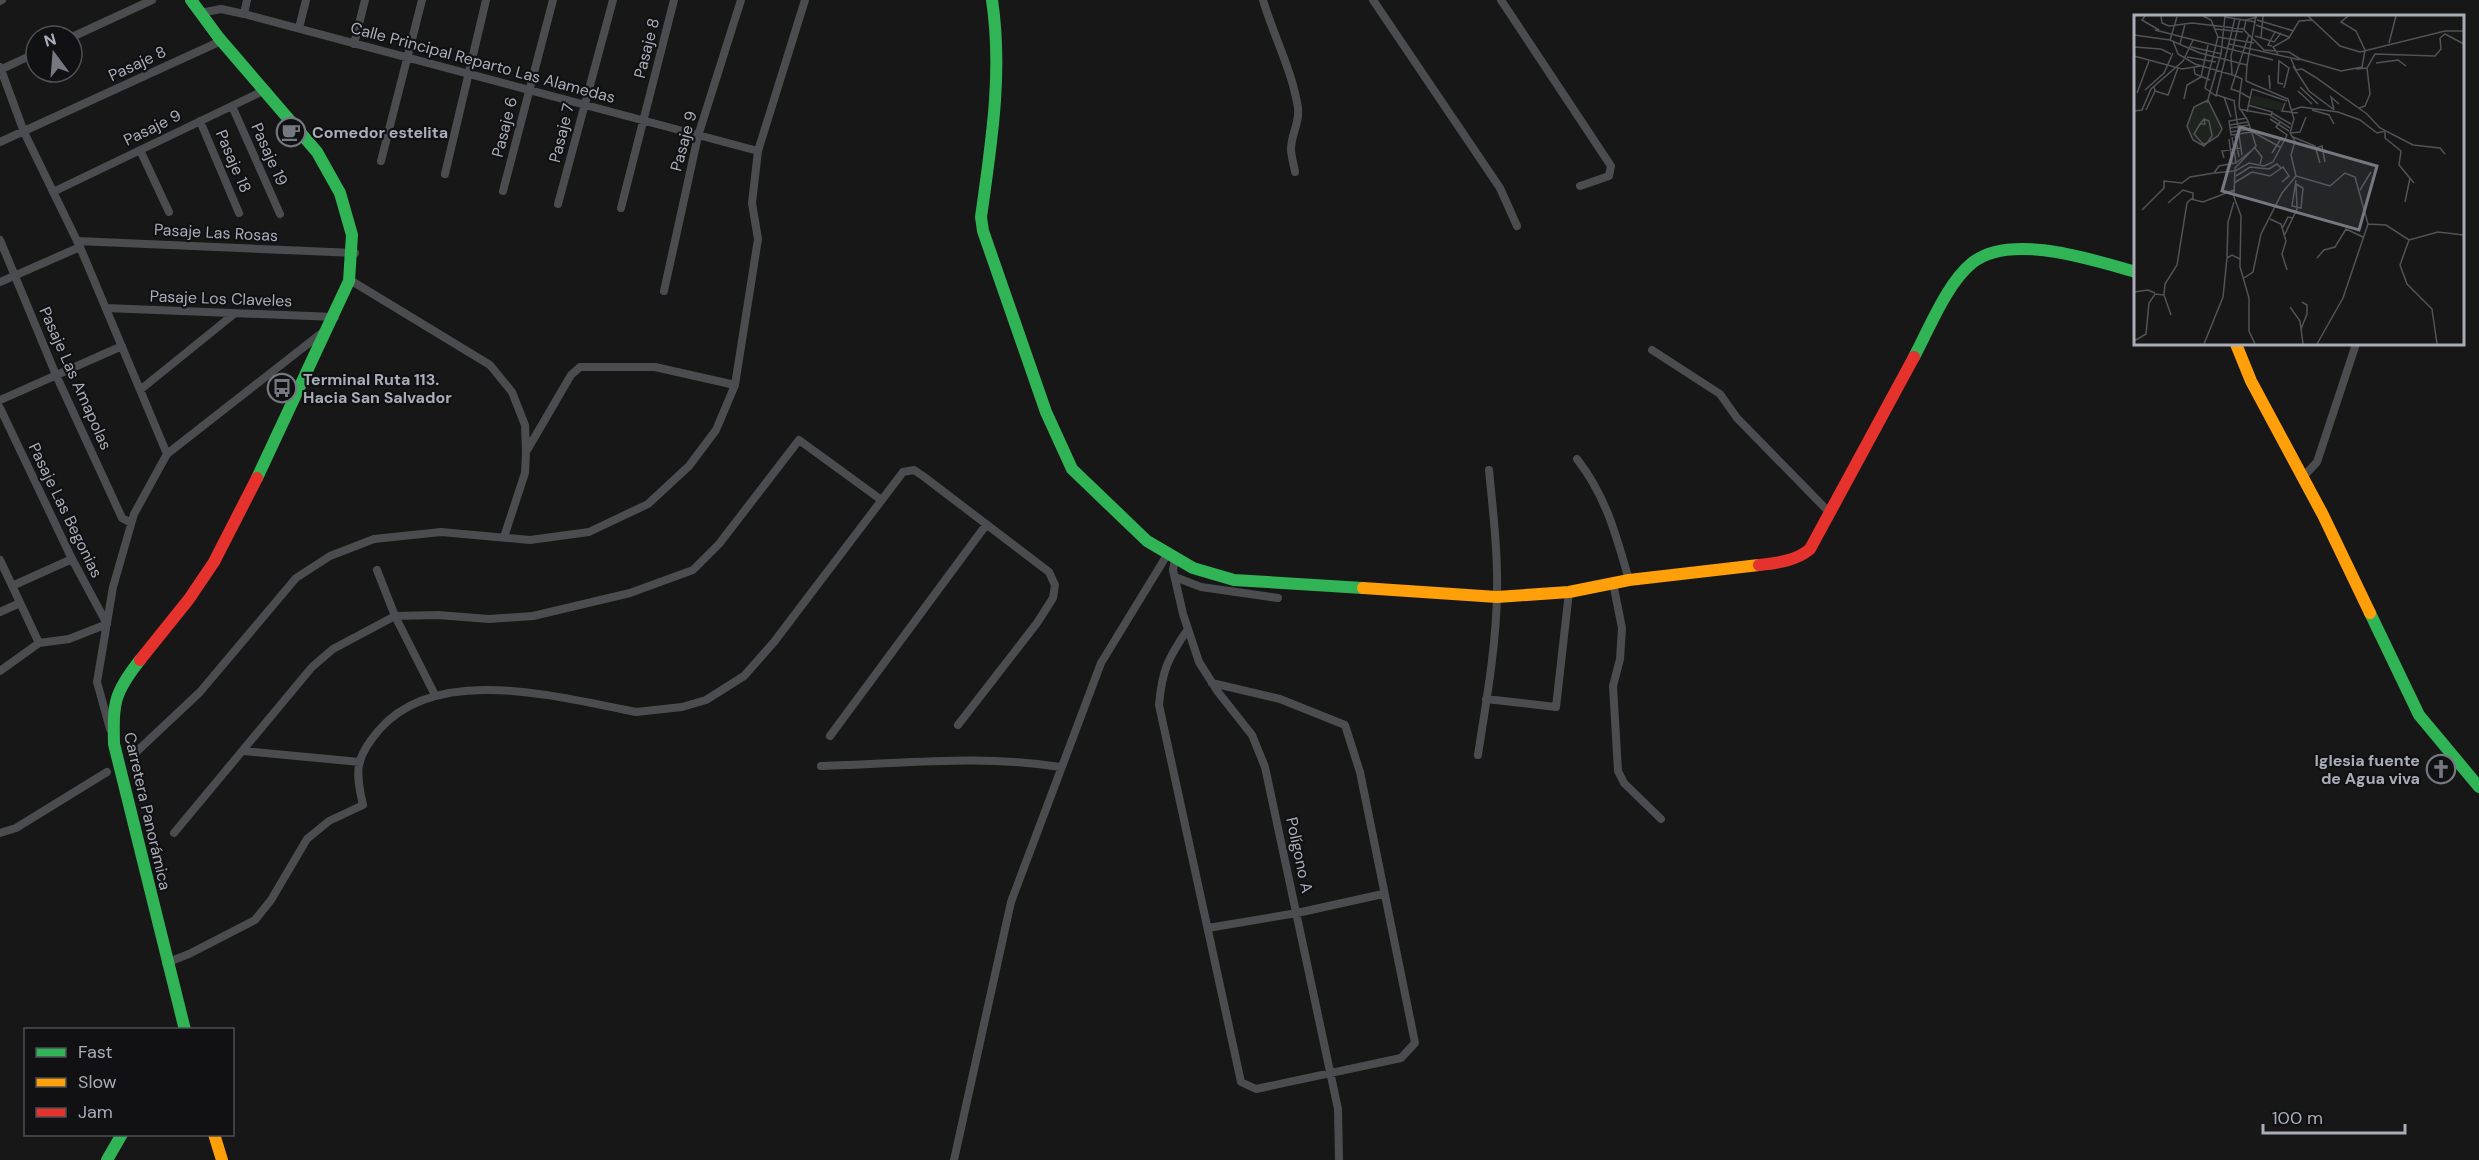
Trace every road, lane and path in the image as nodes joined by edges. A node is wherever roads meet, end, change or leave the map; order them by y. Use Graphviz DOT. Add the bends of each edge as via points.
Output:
graph roads {
  1 [pos="152,0"];
  2 [pos="191,0"];
  3 [pos="247,0"];
  4 [pos="306,0"];
  5 [pos="365,0"];
  6 [pos="422,0"];
  7 [pos="486,0"];
  8 [pos="553,0"];
  9 [pos="613,0"];
  10 [pos="674,0"];
  11 [pos="741,0"];
  12 [pos="805,0"];
  13 [pos="992,0"];
  14 [pos="1263,0"];
  15 [pos="1373,0"];
  16 [pos="1501,0"];
  17 [pos="200,13"];
  18 [pos="243,14"];
  19 [pos="299,28"];
  20 [pos="84,31"];
  21 [pos="221,41"];
  22 [pos="354,44"];
  23 [pos="24,58"];
  24 [pos="407,58"];
  25 [pos="0,69"];
  26 [pos="469,74"];
  27 [pos="528,89"];
  28 [pos="265,90"];
  29 [pos="583,104"];
  30 [pos="232,106"];
  31 [pos="643,120"];
  32 [pos="200,121"];
  33 [pos="24,132"];
  34 [pos="698,136"];
  35 [pos="0,142"];
  36 [pos="140,150"];
  37 [pos="758,151"];
  38 [pos="381,161"];
  39 [pos="1295,172"];
  40 [pos="445,174"];
  41 [pos="1580,186"];
  42 [pos="503,191"];
  43 [pos="53,192"];
  44 [pos="558,204"];
  45 [pos="621,208"];
  46 [pos="169,212"];
  47 [pos="239,213"];
  48 [pos="280,214"];
  49 [pos="1517,226"];
  50 [pos="0,240"];
  51 [pos="78,244"];
  52 [pos="355,253"];
  53 [pos="2134,272"];
  54 [pos="16,275"];
  55 [pos="350,280"];
  56 [pos="0,282"];
  57 [pos="664,291"];
  58 [pos="106,308"];
  59 [pos="234,314"];
  60 [pos="335,317"];
  61 [pos="326,330"];
  62 [pos="2236,345"];
  63 [pos="2356,345"];
  64 [pos="122,346"];
  65 [pos="1652,350"];
  66 [pos="56,375"];
  67 [pos="735,385"];
  68 [pos="140,390"];
  69 [pos="0,400"];
  70 [pos="0,408"];
  71 [pos="526,452"];
  72 [pos="167,454"];
  73 [pos="1577,459"];
  74 [pos="1489,470"];
  75 [pos="2303,477"];
  76 [pos="880,499"];
  77 [pos="1829,512"];
  78 [pos="131,523"];
  79 [pos="986,525"];
  80 [pos="504,537"];
  81 [pos="1171,557"];
  82 [pos="72,559"];
  83 [pos="0,560"];
  84 [pos="377,570"];
  85 [pos="1174,577"];
  86 [pos="1629,580"];
  87 [pos="1613,583"];
  88 [pos="12,586"];
  89 [pos="1569,592"];
  90 [pos="1497,597"];
  91 [pos="1278,598"];
  92 [pos="20,603"];
  93 [pos="0,612"];
  94 [pos="395,616"];
  95 [pos="107,624"];
  96 [pos="1188,629"];
  97 [pos="39,643"];
  98 [pos="0,671"];
  99 [pos="1212,683"];
  100 [pos="435,695"];
  101 [pos="1486,699"];
  102 [pos="958,725"];
  103 [pos="830,736"];
  104 [pos="114,744"];
  105 [pos="244,751"];
  106 [pos="134,754"];
  107 [pos="1478,755"];
  108 [pos="360,762"];
  109 [pos="820,766"];
  110 [pos="1060,767"];
  111 [pos="106,772"];
  112 [pos="2479,787"];
  113 [pos="1661,819"];
  114 [pos="0,833"];
  115 [pos="174,834"];
  116 [pos="1383,894"];
  117 [pos="1298,914"];
  118 [pos="1208,928"];
  119 [pos="166,963"];
  120 [pos="185,1028"];
  121 [pos="1331,1072"];
  122 [pos="121,1136"];
  123 [pos="215,1136"];
  124 [pos="107,1160"];
  125 [pos="222,1160"];
  126 [pos="954,1160"];
  127 [pos="1339,1160"];
  1 -- 20 [label="street"];
  2 -- 17 [label="street, Carretera Panorámica"];
  3 -- 18 [label="street"];
  4 -- 19 [label="street"];
  5 -- 22 [label="street"];
  6 -- 24 [label="street"];
  7 -- 26 [label="street"];
  8 -- 27 [label="street, Pasaje 6"];
  9 -- 29 [label="street, Pasaje 7"];
  10 -- 31 [label="street, Pasaje 8"];
  11 -- 34 [label="street, Pasaje 9"];
  12 -- 37 [label="street"];
  13 -- 81 [label="street" via="996,104 982,197 983,231 1046,412 1072,469 1147,541"];
  14 -- 39 [label="street" via="1285,58 1298,109 1299,124 1291,147"];
  15 -- 49 [label="street" via="1500,188"];
  16 -- 41 [label="street" via="1611,166 1609,176"];
  17 -- 18 [label="street, Calle Principal Reparto Las Alamedas" via="221,9"];
  17 -- 21 [label="street, Carretera Panorámica"];
  18 -- 19 [label="street, Calle Principal Reparto Las Alamedas"];
  19 -- 22 [label="street, Calle Principal Reparto Las Alamedas"];
  21 -- 28 [label="street, Carretera Panorámica"];
  21 -- 33 [label="street, Pasaje 8"];
  22 -- 24 [label="street, Calle Principal Reparto Las Alamedas"];
  23 -- 25 [label="street"];
  24 -- 26 [label="street, Calle Principal Reparto Las Alamedas"];
  24 -- 38 [label="street"];
  25 -- 33 [label="street"];
  26 -- 27 [label="street, Calle Principal Reparto Las Alamedas"];
  26 -- 40 [label="street"];
  27 -- 29 [label="street, Calle Principal Reparto Las Alamedas"];
  27 -- 42 [label="street, Pasaje 6"];
  28 -- 30 [label="street, Pasaje 9"];
  28 -- 52 [label="street, Carretera Panorámica" via="314,145 333,173 348,210"];
  29 -- 31 [label="street, Calle Principal Reparto Las Alamedas"];
  29 -- 44 [label="street, Pasaje 7"];
  30 -- 32 [label="street, Pasaje 9"];
  30 -- 48 [label="street, Pasaje 19"];
  31 -- 34 [label="street, Calle Principal Reparto Las Alamedas"];
  31 -- 45 [label="street, Pasaje 8"];
  32 -- 36 [label="street, Pasaje 9"];
  32 -- 47 [label="street, Pasaje 18"];
  33 -- 35 [label="street, Pasaje 8"];
  33 -- 43 [label="street"];
  34 -- 37 [label="street, Calle Principal Reparto Las Alamedas"];
  34 -- 57 [label="street, Pasaje 9"];
  36 -- 43 [label="street, Pasaje 9"];
  36 -- 46 [label="street"];
  37 -- 67 [label="street" via="752,203 758,239"];
  43 -- 51 [label="street"];
  50 -- 54 [label="street, Pasaje Las Amapolas"];
  51 -- 52 [label="street, Pasaje Las Rosas"];
  51 -- 54 [label="street"];
  51 -- 58 [label="street"];
  52 -- 55 [label="street, Carretera Panorámica"];
  53 -- 77 [label="street" via="2019,249 1976,260 1942,304"];
  54 -- 56 [label="street"];
  54 -- 66 [label="street, Pasaje Las Amapolas"];
  55 -- 60 [label="street, Carretera Panorámica"];
  55 -- 71 [label="street" via="490,365 512,392 525,425"];
  58 -- 59 [label="street, Pasaje Los Claveles"];
  58 -- 64 [label="street"];
  59 -- 60 [label="street, Pasaje Los Claveles"];
  59 -- 68 [label="street"];
  60 -- 61 [label="street, Carretera Panorámica"];
  61 -- 72 [label="street"];
  61 -- 104 [label="street, Carretera Panorámica" via="214,561 121,684 113,709"];
  62 -- 75 [label="street" via="2251,381"];
  63 -- 75 [label="street" via="2317,462"];
  64 -- 66 [label="street"];
  64 -- 68 [label="street"];
  65 -- 77 [label="street" via="1720,394 1737,418"];
  66 -- 69 [label="street"];
  66 -- 78 [label="street, Pasaje Las Amapolas" via="122,518"];
  67 -- 71 [label="street" via="655,367 580,367 571,375"];
  67 -- 80 [label="street" via="716,430 689,466 648,504 589,532 530,540"];
  68 -- 72 [label="street"];
  70 -- 82 [label="street, Pasaje Las Begonias"];
  71 -- 80 [label="street" via="525,473"];
  72 -- 78 [label="street"];
  73 -- 86 [label="street" via="1595,482"];
  74 -- 90 [label="street"];
  75 -- 112 [label="street" via="2419,715"];
  76 -- 79 [label="street" via="903,472 914,470"];
  76 -- 94 [label="street" via="799,440 719,544 693,570 630,593 533,616"];
  76 -- 100 [label="street" via="774,642 744,676 706,700 636,712 511,691"];
  77 -- 86 [label="street" via="1810,549 1794,558 1736,569"];
  78 -- 95 [label="street"];
  79 -- 102 [label="street" via="1049,572 1055,585 1053,598 1037,623"];
  79 -- 103 [label="street"];
  80 -- 106 [label="street" via="441,532 374,539 330,556 297,578 200,692"];
  81 -- 85 [label="street, Polígono A"];
  81 -- 90 [label="street" via="1193,568 1234,579"];
  81 -- 110 [label="street" via="1101,663"];
  82 -- 88 [label="street"];
  82 -- 95 [label="street, Pasaje Las Begonias"];
  83 -- 88 [label="street"];
  84 -- 94 [label="street"];
  85 -- 91 [label="street" via="1201,587"];
  85 -- 96 [label="street, Polígono A"];
  86 -- 87 [label="street"];
  87 -- 89 [label="street"];
  87 -- 113 [label="street" via="1622,628 1613,686 1618,771 1624,783"];
  88 -- 92 [label="street"];
  89 -- 90 [label="street"];
  89 -- 101 [label="street" via="1556,707"];
  90 -- 101 [label="street"];
  92 -- 93 [label="street"];
  92 -- 97 [label="street"];
  94 -- 100 [label="street"];
  94 -- 105 [label="street" via="333,649 312,667"];
  95 -- 97 [label="street" via="69,639"];
  95 -- 104 [label="street" via="97,682"];
  96 -- 99 [label="street, Polígono A" via="1199,662"];
  96 -- 118 [label="street" via="1162,676 1160,705"];
  97 -- 98 [label="street"];
  99 -- 116 [label="street" via="1280,699 1345,725 1360,772"];
  99 -- 117 [label="street, Polígono A" via="1252,735 1265,767"];
  100 -- 108 [label="street" via="390,718 371,740"];
  101 -- 107 [label="street"];
  104 -- 119 [label="street, Carretera Panorámica"];
  105 -- 108 [label="street"];
  105 -- 115 [label="street"];
  108 -- 119 [label="street" via="356,775 363,805 329,821 307,839 255,920"];
  109 -- 110 [label="street" via="1013,759"];
  110 -- 126 [label="street" via="1011,902"];
  111 -- 114 [label="street" via="16,828"];
  116 -- 117 [label="street"];
  116 -- 121 [label="street" via="1415,1043 1401,1058"];
  117 -- 118 [label="street"];
  117 -- 121 [label="street, Polígono A"];
  118 -- 121 [label="street" via="1241,1082 1256,1089"];
  119 -- 120 [label="street, Carretera Panorámica"];
  121 -- 127 [label="street, Polígono A" via="1338,1110"];
  122 -- 124 [label="street"];
  123 -- 125 [label="street"];
}
